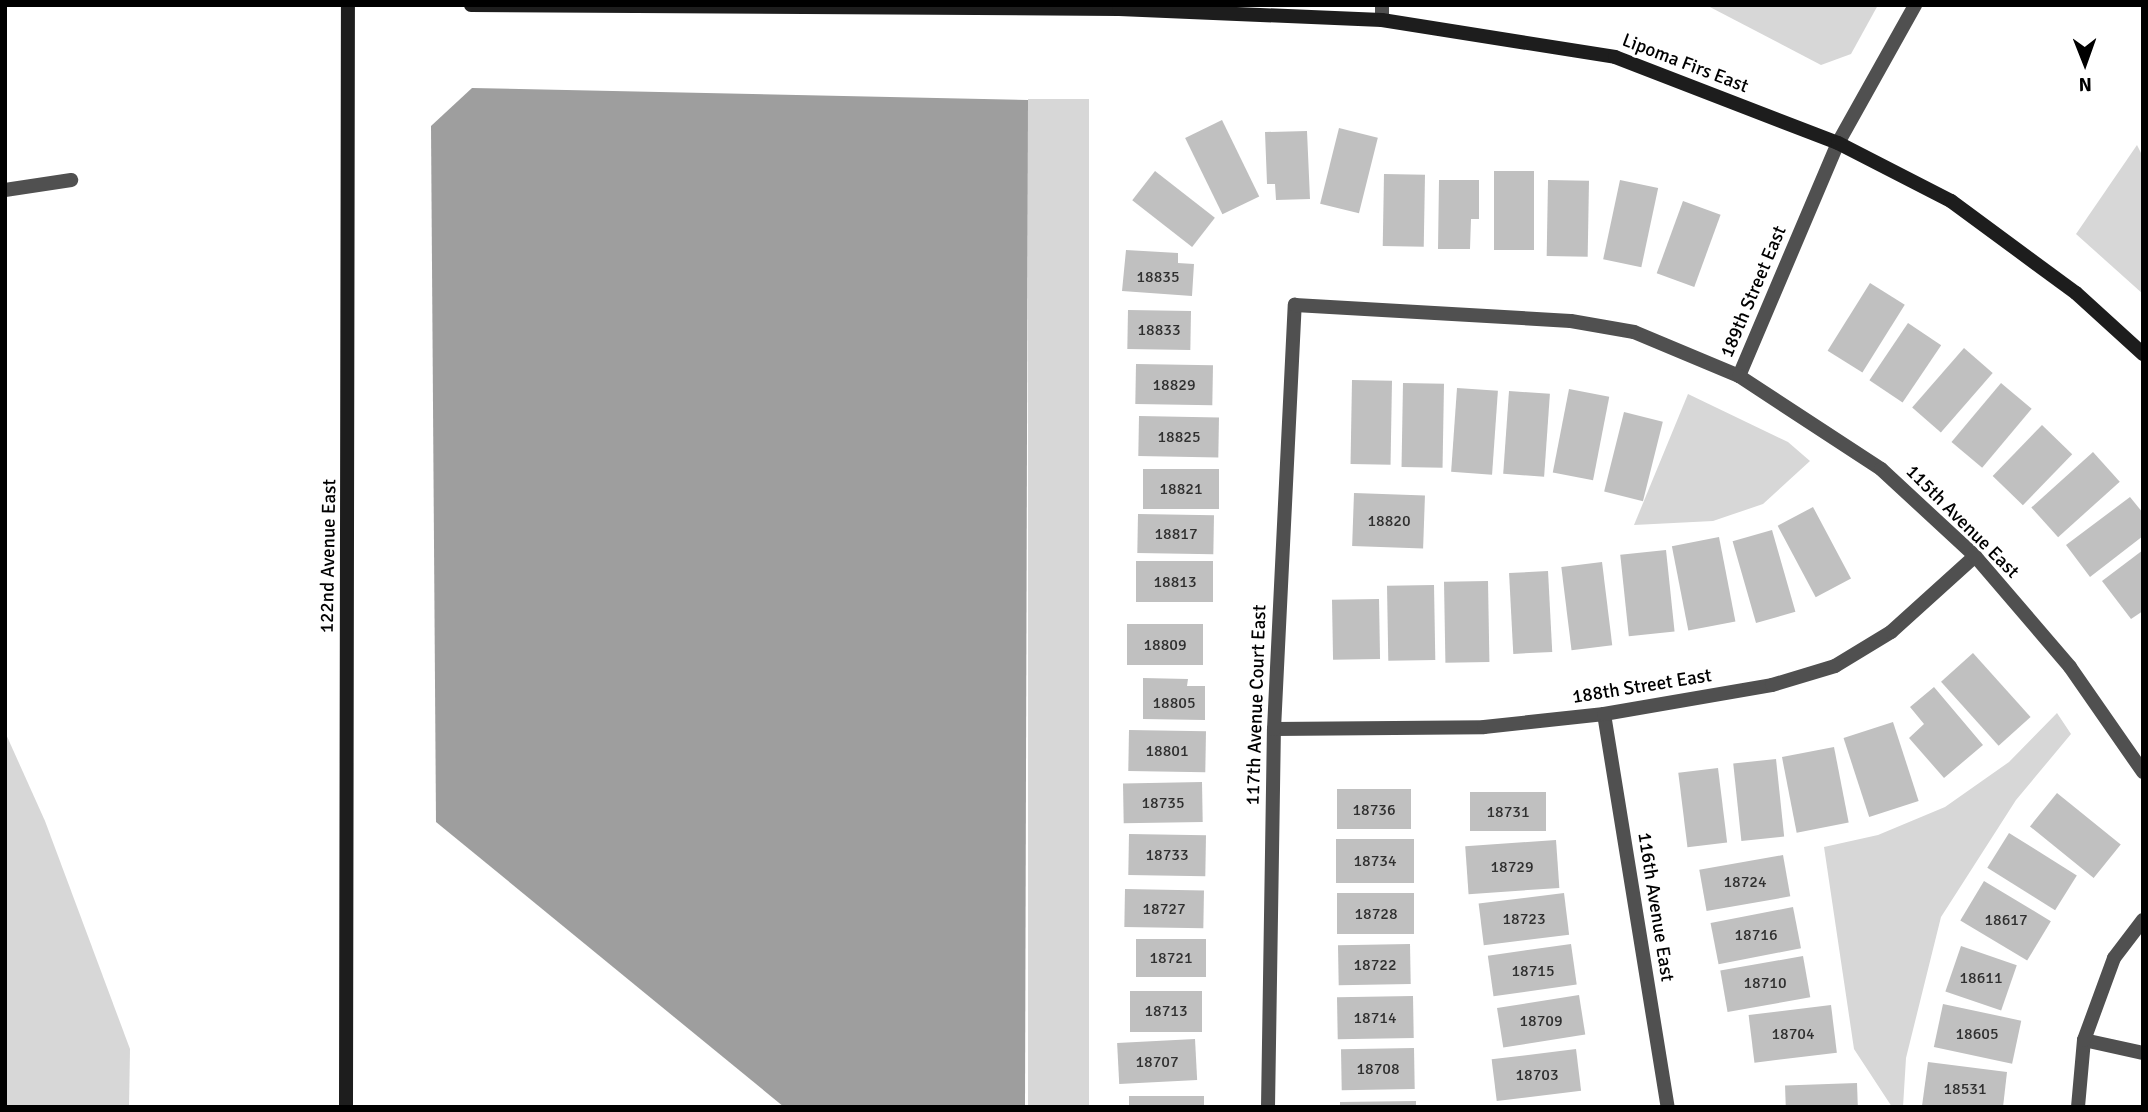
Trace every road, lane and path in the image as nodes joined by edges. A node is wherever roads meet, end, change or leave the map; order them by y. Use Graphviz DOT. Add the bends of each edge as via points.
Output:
graph roads {
  1 [pos="348,5"];
  2 [pos="471,5"];
  3 [pos="1915,5"];
  4 [pos="1382,13"];
  5 [pos="1838,143"];
  6 [pos="71,180"];
  7 [pos="5,190"];
  8 [pos="1295,305"];
  9 [pos="2143,354"];
  10 [pos="1739,376"];
  11 [pos="1975,556"];
  12 [pos="1605,714"];
  13 [pos="1274,729"];
  14 [pos="2143,772"];
  15 [pos="2143,920"];
  16 [pos="2084,1040"];
  17 [pos="2143,1053"];
  18 [pos="346,1107"];
  19 [pos="1268,1107"];
  20 [pos="1668,1107"];
  21 [pos="2078,1107"];
  1 -- 18 [label="street, 122nd Avenue East"];
  2 -- 4 [label="street, Lipoma Firs East"];
  3 -- 5 [label="street, 189th Street East"];
  4 -- 5 [label="street, Lipoma Firs East" via="1615,57"];
  5 -- 9 [label="street, Lipoma Firs East" via="1951,201 2076,293"];
  5 -- 10 [label="street, 189th Street East"];
  6 -- 7 [label="street"];
  8 -- 10 [label="street, 189th Street East" via="1571,321 1634,332"];
  8 -- 13 [label="street, 117th Avenue Court East"];
  10 -- 11 [label="street, 115th Avenue East" via="1881,469"];
  11 -- 12 [label="street, 188th Street East" via="1891,632 1835,666 1772,685"];
  11 -- 14 [label="street, 115th Avenue East" via="2070,667"];
  12 -- 13 [label="street, 188th Street East" via="1484,727"];
  12 -- 20 [label="street, 116th Avenue East"];
  13 -- 19 [label="street, 117th Avenue Court East"];
  15 -- 16 [label="street" via="2114,958"];
  16 -- 17 [label="street"];
  16 -- 21 [label="street"];
}
